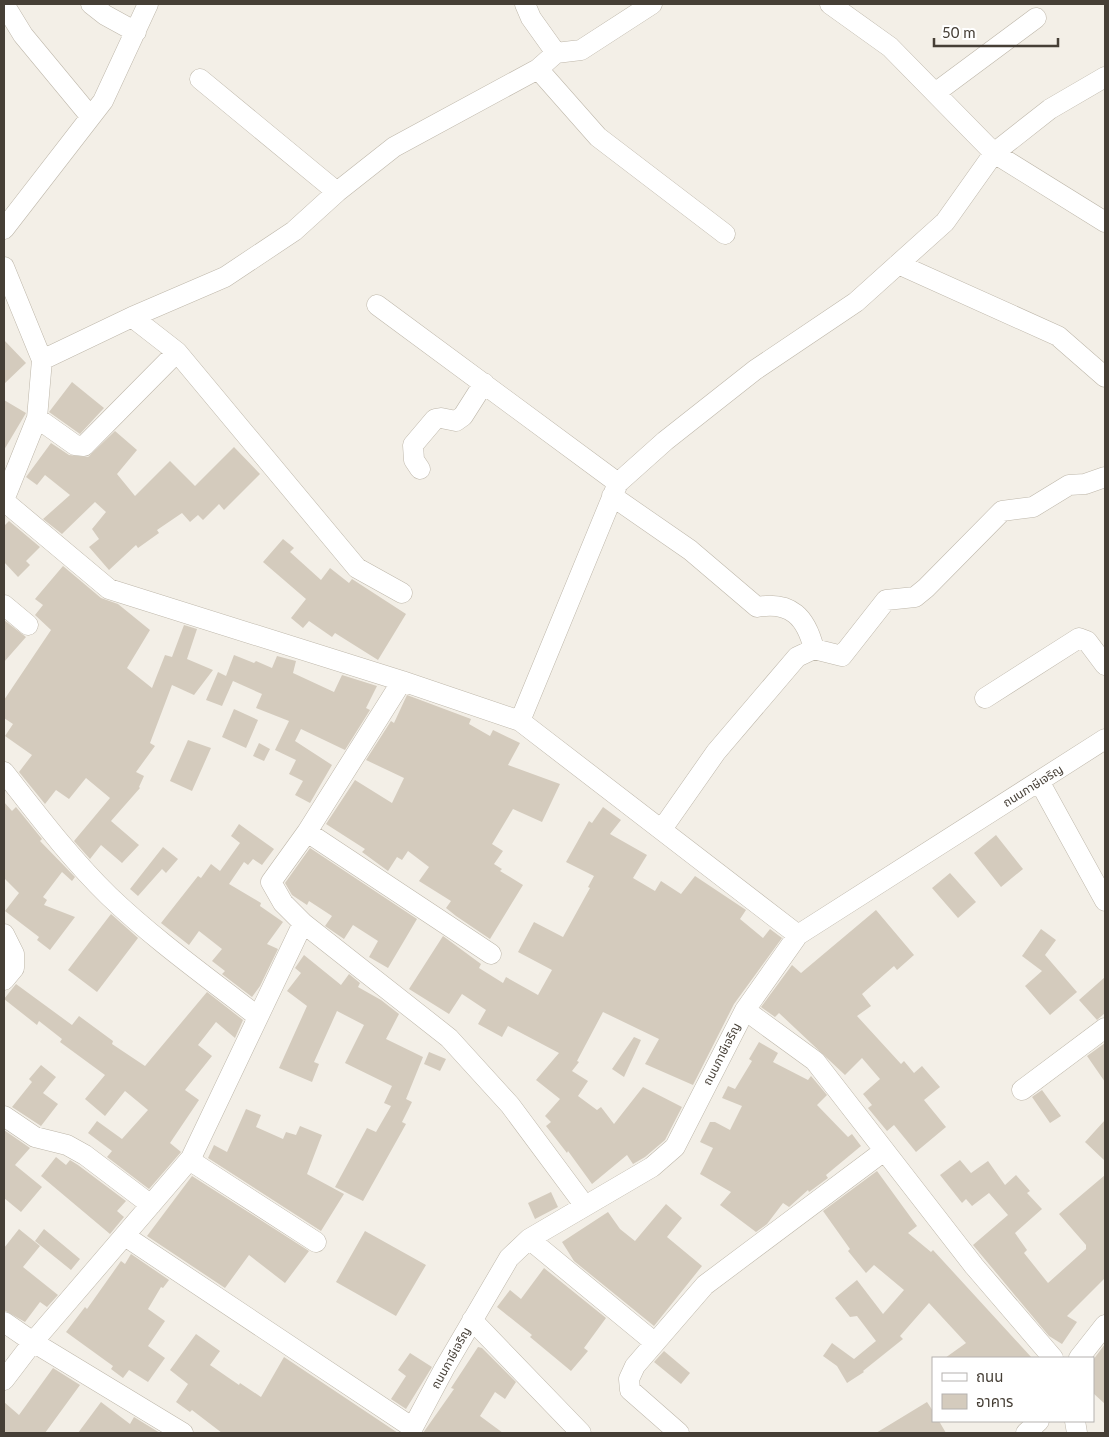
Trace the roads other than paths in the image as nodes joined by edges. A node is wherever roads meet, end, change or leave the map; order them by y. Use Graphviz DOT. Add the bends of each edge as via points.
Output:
graph roads {
  1 [pos="91,4"];
  2 [pos="148,4"];
  3 [pos="524,4"];
  4 [pos="652,4"];
  5 [pos="830,4"];
  6 [pos="10,6"];
  7 [pos="1036,18"];
  8 [pos="136,32"];
  9 [pos="556,53"];
  10 [pos="538,69"];
  11 [pos="200,79"];
  12 [pos="1104,80"];
  13 [pos="935,93"];
  14 [pos="90,116"];
  15 [pos="994,153"];
  16 [pos="337,192"];
  17 [pos="1105,222"];
  18 [pos="4,229"];
  19 [pos="725,234"];
  20 [pos="898,264"];
  21 [pos="4,267"];
  22 [pos="377,304"];
  23 [pos="132,317"];
  24 [pos="177,352"];
  25 [pos="42,360"];
  26 [pos="1105,377"];
  27 [pos="484,383"];
  28 [pos="37,418"];
  29 [pos="420,468"];
  30 [pos="1105,477"];
  31 [pos="615,490"];
  32 [pos="4,501"];
  33 [pos="402,593"];
  34 [pos="4,605"];
  35 [pos="28,625"];
  36 [pos="814,649"];
  37 [pos="1105,665"];
  38 [pos="402,681"];
  39 [pos="985,698"];
  40 [pos="520,721"];
  41 [pos="1105,740"];
  42 [pos="4,772"];
  43 [pos="1039,781"];
  44 [pos="662,829"];
  45 [pos="307,832"];
  46 [pos="1105,902"];
  47 [pos="303,923"];
  48 [pos="4,934"];
  49 [pos="798,934"];
  50 [pos="491,954"];
  51 [pos="4,980"];
  52 [pos="745,1010"];
  53 [pos="257,1016"];
  54 [pos="1105,1028"];
  55 [pos="1022,1090"];
  56 [pos="4,1116"];
  57 [pos="884,1151"];
  58 [pos="191,1158"];
  59 [pos="151,1205"];
  60 [pos="585,1206"];
  61 [pos="125,1236"];
  62 [pos="529,1239"];
  63 [pos="316,1242"];
  64 [pos="472,1320"];
  65 [pos="4,1322"];
  66 [pos="1105,1325"];
  67 [pos="33,1342"];
  68 [pos="654,1342"];
  69 [pos="1052,1357"];
  70 [pos="1080,1357"];
  71 [pos="4,1380"];
  72 [pos="1038,1422"];
  73 [pos="412,1431"];
  74 [pos="183,1433"];
  75 [pos="581,1433"];
  76 [pos="680,1433"];
  77 [pos="1026,1433"];
  1 -- 8 [label="street"];
  2 -- 8 [label="street"];
  3 -- 9 [label="street"];
  4 -- 9 [label="street" via="581,50"];
  5 -- 13 [label="street" via="890,47"];
  6 -- 14 [label="street" via="23,35"];
  7 -- 13 [label="street"];
  8 -- 14 [label="street" via="103,101"];
  9 -- 10 [label="street"];
  10 -- 16 [label="street" via="394,147"];
  10 -- 19 [label="street" via="598,137"];
  11 -- 16 [label="street"];
  12 -- 15 [label="street" via="1050,109"];
  13 -- 15 [label="street"];
  14 -- 18 [label="street"];
  15 -- 17 [label="street"];
  15 -- 20 [label="street" via="945,222"];
  16 -- 23 [label="street" via="294,231 225,277"];
  20 -- 26 [label="street" via="1058,336"];
  20 -- 31 [label="street" via="856,302 755,370 665,442"];
  21 -- 25 [label="street"];
  22 -- 27 [label="street"];
  23 -- 24 [label="street"];
  23 -- 25 [label="street"];
  24 -- 28 [label="street" via="84,446 75,445"];
  24 -- 33 [label="street" via="357,568"];
  25 -- 28 [label="street"];
  27 -- 29 [label="street" via="463,416 456,421 434,419 413,445 412,453"];
  27 -- 31 [label="street"];
  28 -- 32 [label="street"];
  30 -- 36 [label="street" via="1069,485 1033,507 1002,511 915,597 886,600 842,656"];
  31 -- 36 [label="street" via="757,607 776,604 790,610 808,627"];
  31 -- 40 [label="street"];
  32 -- 38 [label="street" via="109,589"];
  34 -- 35 [label="street"];
  36 -- 44 [label="street" via="797,657 716,752"];
  37 -- 39 [label="street" via="1087,641 1078,638"];
  38 -- 40 [label="street"];
  38 -- 45 [label="street"];
  40 -- 44 [label="street"];
  41 -- 43 [label="street, ถนนภาษีเจริญ"];
  42 -- 53 [label="street" via="68,853 109,896"];
  43 -- 46 [label="street"];
  43 -- 49 [label="street, ถนนภาษีเจริญ"];
  44 -- 49 [label="street"];
  45 -- 47 [label="street" via="271,882 283,902"];
  45 -- 50 [label="street"];
  47 -- 53 [label="street"];
  47 -- 60 [label="street" via="449,1038 510,1105"];
  48 -- 51 [label="street" via="14,954 14,968"];
  49 -- 52 [label="street, ถนนภาษีเจริญ"];
  52 -- 57 [label="street" via="815,1061"];
  52 -- 60 [label="street, ถนนภาษีเจริญ" via="674,1147 652,1167"];
  53 -- 58 [label="street"];
  54 -- 55 [label="street"];
  56 -- 59 [label="street" via="35,1137 67,1145 85,1155"];
  57 -- 68 [label="street" via="715,1277"];
  57 -- 69 [label="street" via="974,1266"];
  58 -- 59 [label="street"];
  58 -- 63 [label="street"];
  59 -- 61 [label="street"];
  60 -- 62 [label="street, ถนนภาษีเจริญ"];
  61 -- 67 [label="street"];
  61 -- 73 [label="street"];
  62 -- 64 [label="street, ถนนภาษีเจริญ" via="509,1258"];
  62 -- 68 [label="street"];
  64 -- 73 [label="street, ถนนภาษีเจริญ"];
  64 -- 75 [label="street"];
  65 -- 67 [label="street"];
  66 -- 70 [label="street"];
  67 -- 71 [label="street"];
  67 -- 74 [label="street"];
  68 -- 76 [label="street" via="635,1366 629,1378 629,1388"];
  72 -- 77 [label="street"];
}
